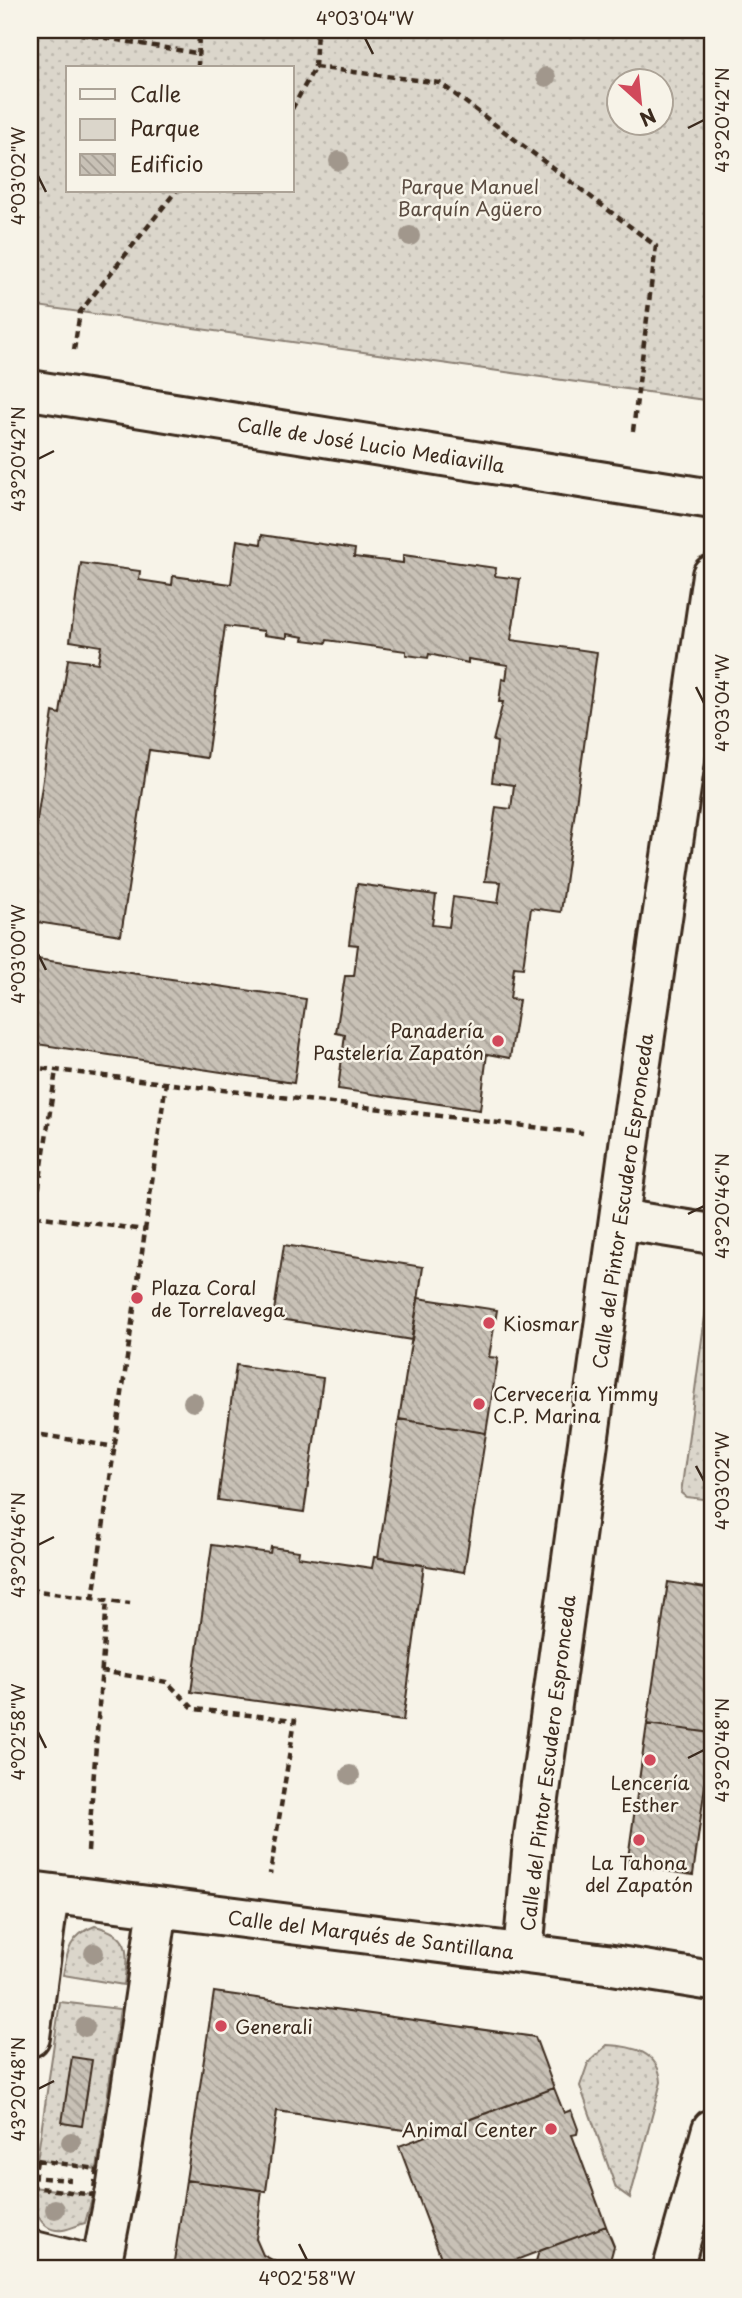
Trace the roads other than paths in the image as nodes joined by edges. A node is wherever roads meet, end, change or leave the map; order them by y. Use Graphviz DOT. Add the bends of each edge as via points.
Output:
graph roads {
  1 [pos="48,393"];
  2 [pos="712,499"];
  3 [pos="712,575"];
  4 [pos="619,1219"];
  5 [pos="712,1234"];
  6 [pos="54,1894"];
  7 [pos="158,1908"];
  8 [pos="523,1953"];
  9 [pos="712,1981"];
  10 [pos="30,2037"];
  11 [pos="712,2129"];
  12 [pos="30,2249"];
  13 [pos="102,2267"];
  14 [pos="673,2268"];
  1 -- 2 [label="street, Calle de José Lucio Mediavilla"];
  3 -- 4 [label="street, Calle del Pintor Escudero Espronceda"];
  4 -- 5 [label="street"];
  4 -- 8 [label="street, Calle del Pintor Escudero Espronceda" via="533,1842"];
  6 -- 7 [label="street, Calle del Marqués de Santillana"];
  6 -- 10 [label="street"];
  7 -- 8 [label="street, Calle del Marqués de Santillana"];
  7 -- 13 [label="street"];
  8 -- 9 [label="street, Calle del Marqués de Santillana"];
  11 -- 14 [label="street"];
  12 -- 13 [label="street"];
}
